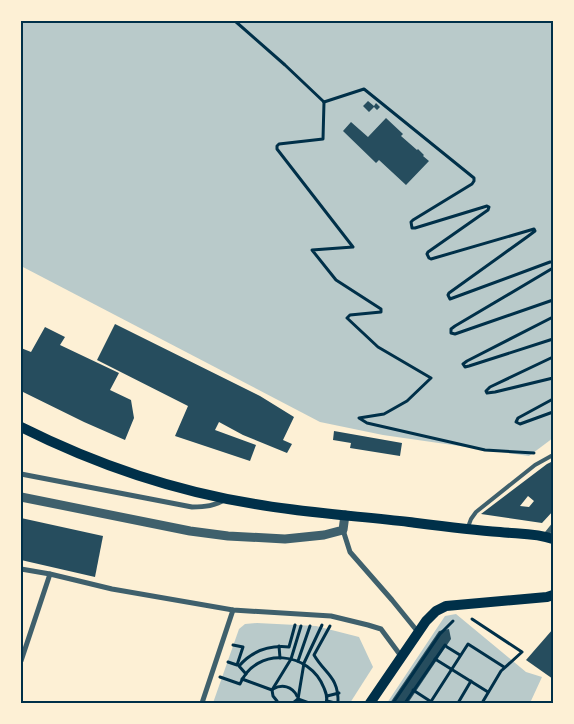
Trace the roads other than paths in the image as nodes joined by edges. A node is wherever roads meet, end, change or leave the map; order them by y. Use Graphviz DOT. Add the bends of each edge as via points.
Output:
graph roads {
  1 [pos="21,427"];
  2 [pos="553,455"];
  3 [pos="21,474"];
  4 [pos="21,497"];
  5 [pos="227,499"];
  6 [pos="345,514"];
  7 [pos="553,526"];
  8 [pos="468,529"];
  9 [pos="343,530"];
  10 [pos="549,538"];
  11 [pos="21,569"];
  12 [pos="50,574"];
  13 [pos="553,596"];
  14 [pos="233,610"];
  15 [pos="418,632"];
  16 [pos="402,656"];
  17 [pos="21,661"];
  18 [pos="202,703"];
  19 [pos="370,703"];
  1 -- 5 [label="main road" via="112,466 158,482"];
  2 -- 8 [label="lane" via="476,512"];
  3 -- 5 [label="street" via="192,507 207,507"];
  4 -- 9 [label="street" via="228,536 285,539"];
  5 -- 6 [label="main road"];
  6 -- 8 [label="main road"];
  6 -- 9 [label="street"];
  7 -- 10 [label="street"];
  8 -- 10 [label="main road"];
  9 -- 15 [label="street" via="350,552"];
  11 -- 12 [label="street"];
  12 -- 14 [label="street" via="112,589"];
  12 -- 17 [label="street"];
  13 -- 15 [label="main road" via="446,606 431,615"];
  14 -- 16 [label="street" via="330,616 368,624 381,629"];
  14 -- 18 [label="street"];
  15 -- 16 [label="main road"];
  16 -- 19 [label="main road"];
}
